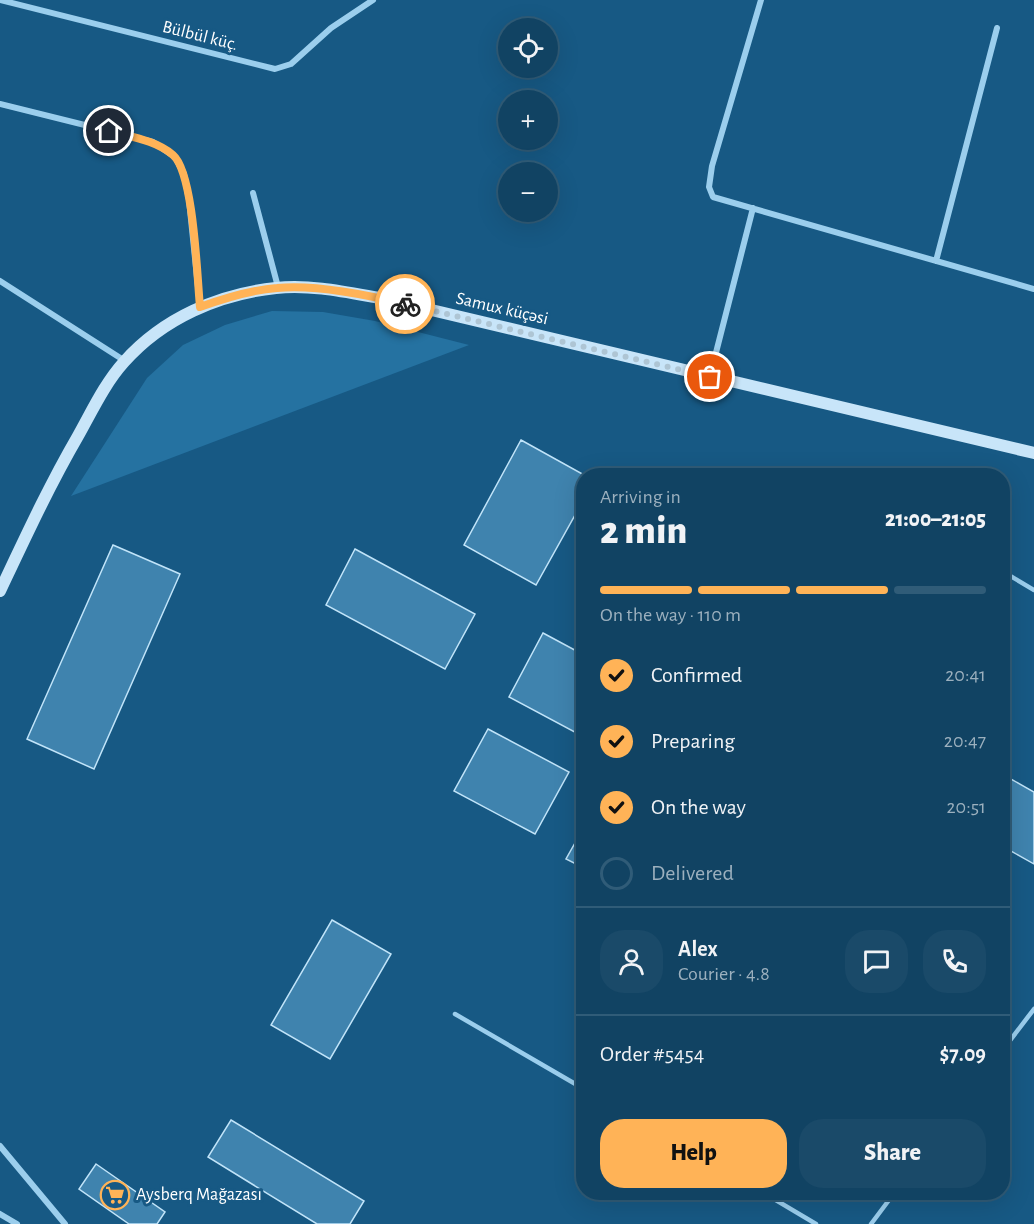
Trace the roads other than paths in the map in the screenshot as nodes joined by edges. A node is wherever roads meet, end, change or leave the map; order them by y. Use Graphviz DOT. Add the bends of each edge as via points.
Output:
graph roads {
  1 [pos="0,0"];
  2 [pos="373,0"];
  3 [pos="761,0"];
  4 [pos="997,28"];
  5 [pos="0,104"];
  6 [pos="254,193"];
  7 [pos="753,208"];
  8 [pos="936,261"];
  9 [pos="0,281"];
  10 [pos="278,287"];
  11 [pos="1034,289"];
  12 [pos="200,307"];
  13 [pos="125,361"];
  14 [pos="710,377"];
  15 [pos="1034,453"];
  16 [pos="1010,576"];
  17 [pos="1034,590"];
  18 [pos="0,591"];
  19 [pos="1034,1009"];
  20 [pos="455,1014"];
  21 [pos="1010,1040"];
  22 [pos="576,1084"];
  23 [pos="0,1146"];
  24 [pos="776,1200"];
  25 [pos="889,1200"];
  26 [pos="0,1214"];
  27 [pos="17,1224"];
  28 [pos="65,1224"];
  29 [pos="816,1224"];
  30 [pos="871,1224"];
  1 -- 2 [label="street, Bülbül küç." via="275,69 291,64 331,28"];
  3 -- 7 [label="street" via="709,187 713,197"];
  4 -- 8 [label="street"];
  5 -- 12 [label="street" via="153,142 175,157 184,174 189,200"];
  6 -- 10 [label="street"];
  7 -- 8 [label="street"];
  7 -- 14 [label="street"];
  8 -- 11 [label="street"];
  9 -- 13 [label="street"];
  10 -- 12 [label="main road, Samux küçəsi"];
  10 -- 14 [label="main road, Samux küçəsi" via="385,299"];
  12 -- 13 [label="main road, Samux küçəsi" via="151,337"];
  13 -- 18 [label="main road, Samux küçəsi" via="52,480"];
  14 -- 15 [label="main road, Samux küçəsi"];
  16 -- 17 [label="lane"];
  19 -- 21 [label="lane"];
  20 -- 22 [label="lane"];
  23 -- 28 [label="street"];
  24 -- 29 [label="lane"];
  25 -- 30 [label="lane"];
  26 -- 27 [label="street"];
}
